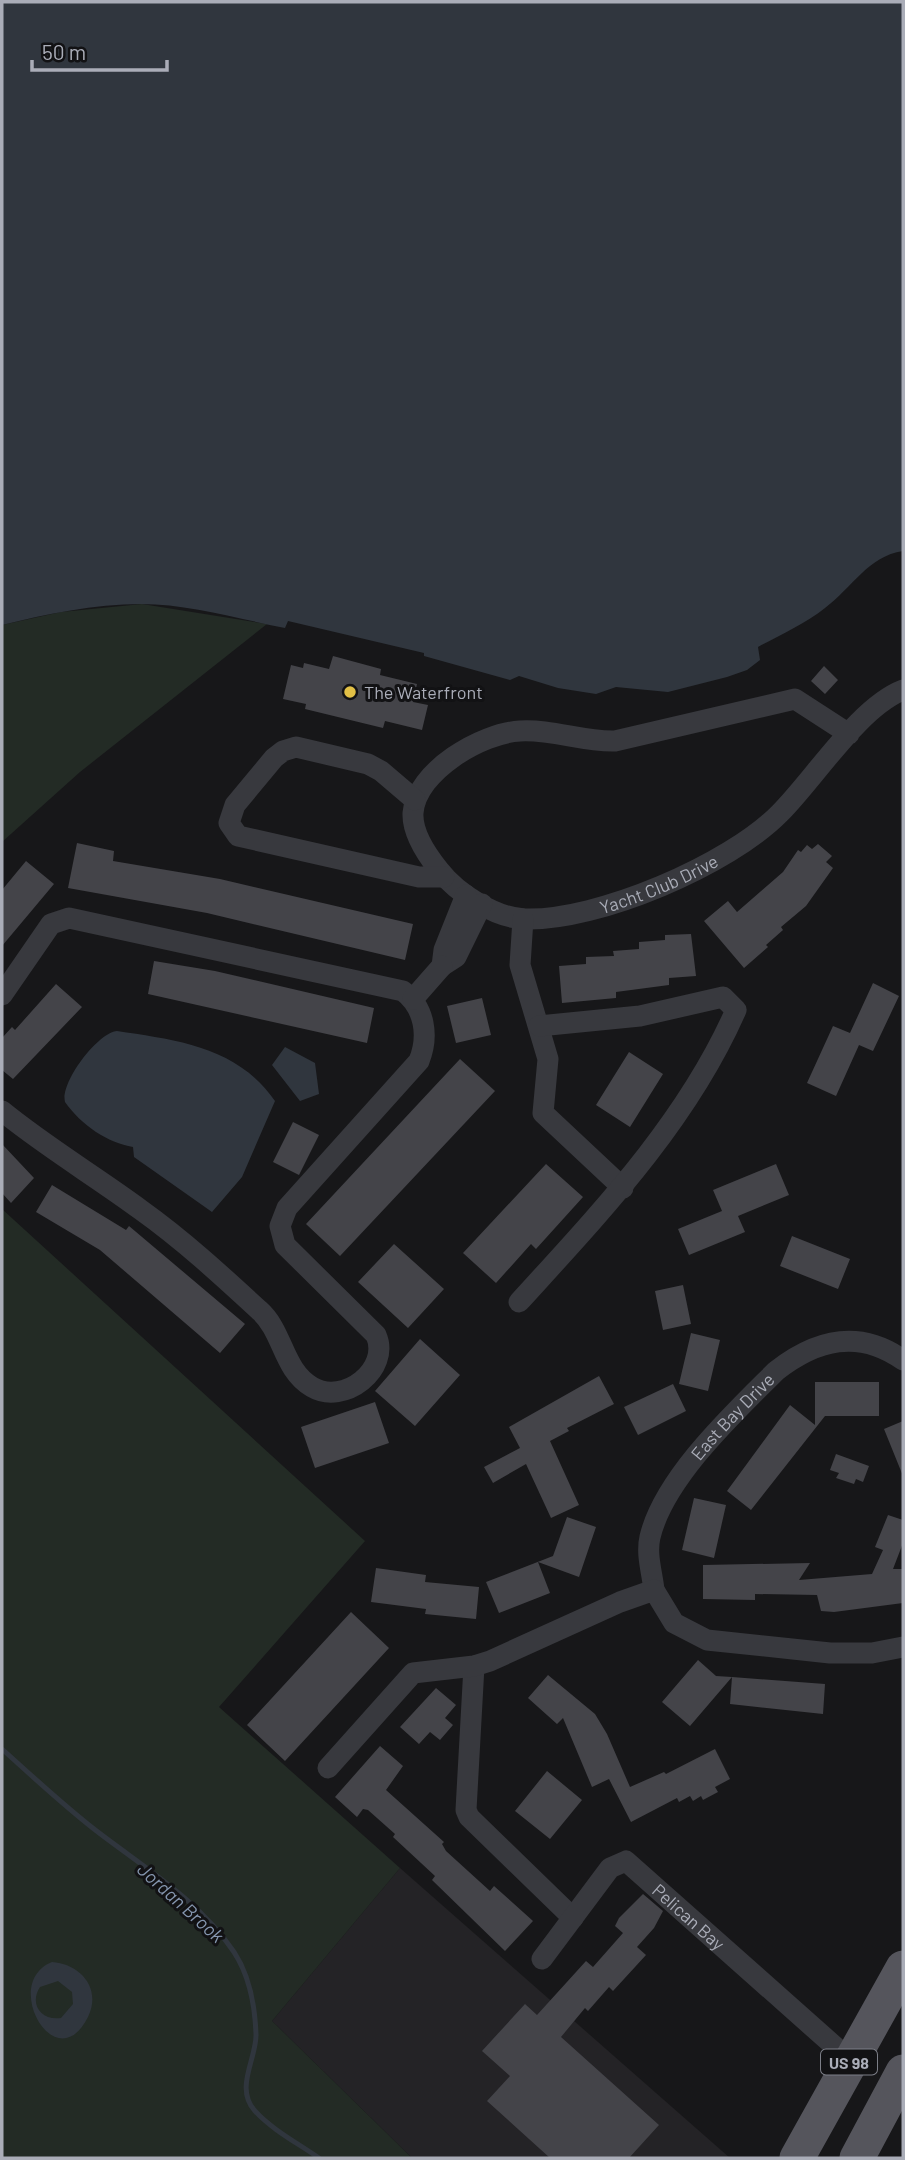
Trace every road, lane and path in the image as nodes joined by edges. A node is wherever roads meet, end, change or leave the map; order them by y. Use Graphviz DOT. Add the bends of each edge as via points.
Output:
graph roads {
  1 [pos="903,690"];
  2 [pos="849,734"];
  3 [pos="415,800"];
  4 [pos="444,877"];
  5 [pos="474,899"];
  6 [pos="523,919"];
  7 [pos="2,995"];
  8 [pos="413,999"];
  9 [pos="539,1026"];
  10 [pos="2,1111"];
  11 [pos="623,1188"];
  12 [pos="519,1302"];
  13 [pos="903,1360"];
  14 [pos="654,1590"];
  15 [pos="903,1647"];
  16 [pos="474,1667"];
  17 [pos="328,1768"];
  18 [pos="573,1918"];
  19 [pos="542,1959"];
  20 [pos="903,1968"];
  21 [pos="850,2060"];
  22 [pos="903,2072"];
  23 [pos="797,2158"];
  24 [pos="857,2158"];
  1 -- 2 [label="street, Yacht Club Drive" via="878,704"];
  2 -- 3 [label="street" via="795,699 615,741 545,732 501,734 461,750"];
  2 -- 6 [label="street, Yacht Club Drive" via="779,814 727,853 651,890 611,903"];
  3 -- 4 [label="street, Yacht Club Drive" via="414,825"];
  3 -- 4 [label="street" via="368,764 296,747 274,758 235,805 229,823 238,836 419,877"];
  4 -- 5 [label="street, Yacht Club Drive"];
  5 -- 6 [label="street, Yacht Club Drive"];
  5 -- 8 [label="street" via="456,957"];
  6 -- 9 [label="street" via="520,965"];
  7 -- 8 [label="street" via="51,925 69,918 403,991"];
  8 -- 10 [label="street" via="425,1038 419,1061 282,1216 285,1245 368,1326 380,1345 366,1376 339,1394 324,1393 299,1377 270,1321 173,1233"];
  9 -- 11 [label="street" via="548,1059 536,1121"];
  9 -- 11 [label="street" via="640,1016 723,997 736,1010 723,1039"];
  11 -- 12 [label="street"];
  13 -- 14 [label="street, East Bay Drive" via="869,1342 837,1342 793,1358 776,1371 688,1467 668,1496 650,1535"];
  14 -- 15 [label="street, East Bay Drive" via="674,1623 707,1640 830,1653"];
  14 -- 16 [label="street"];
  16 -- 17 [label="street" via="413,1673"];
  16 -- 18 [label="street" via="466,1810"];
  18 -- 19 [label="street, Pelican Bay"];
  18 -- 21 [label="street, Pelican Bay" via="610,1868 626,1861"];
  20 -- 21 [label="main road, US 98"];
  21 -- 23 [label="main road, US 98"];
  22 -- 24 [label="main road, US 98"];
}
